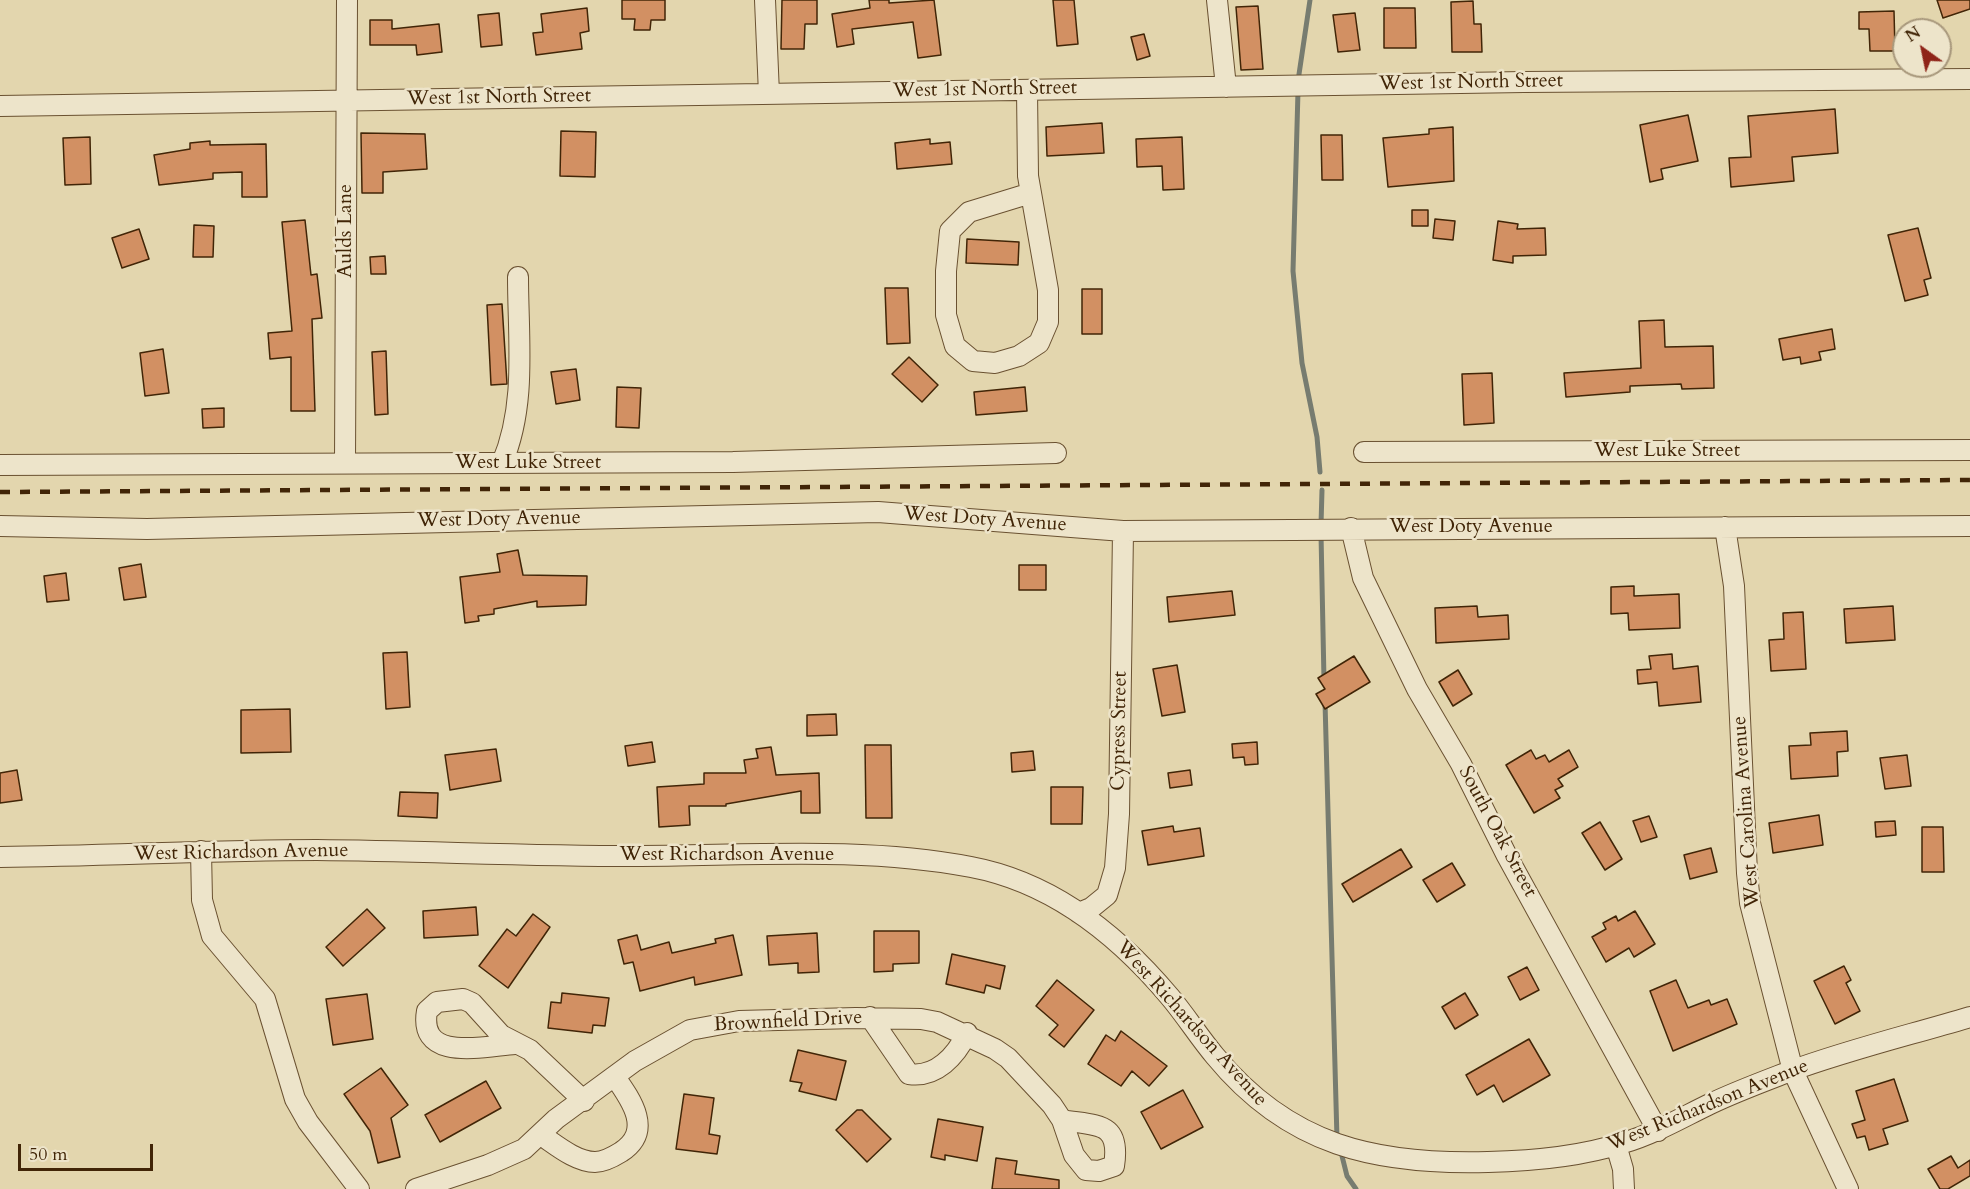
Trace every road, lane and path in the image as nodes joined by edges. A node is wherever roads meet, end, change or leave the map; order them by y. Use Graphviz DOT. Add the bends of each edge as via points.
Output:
graph roads {
  1 [pos="347,0"];
  2 [pos="765,0"];
  3 [pos="1216,0"];
  4 [pos="1970,79"];
  5 [pos="1226,87"];
  6 [pos="1026,90"];
  7 [pos="769,94"];
  8 [pos="346,101"];
  9 [pos="0,106"];
  10 [pos="1031,193"];
  11 [pos="518,278"];
  12 [pos="1970,450"];
  13 [pos="1364,452"];
  14 [pos="1056,453"];
  15 [pos="345,463"];
  16 [pos="502,463"];
  17 [pos="0,465"];
  18 [pos="0,526"];
  19 [pos="1970,526"];
  20 [pos="1725,527"];
  21 [pos="1351,528"];
  22 [pos="1123,531"];
  23 [pos="201,851"];
  24 [pos="0,857"];
  25 [pos="1079,913"];
  26 [pos="870,1017"];
  27 [pos="1970,1017"];
  28 [pos="967,1033"];
  29 [pos="515,1044"];
  30 [pos="1793,1071"];
  31 [pos="615,1077"];
  32 [pos="584,1101"];
  33 [pos="1062,1119"];
  34 [pos="1658,1131"];
  35 [pos="541,1135"];
  36 [pos="1616,1145"];
  37 [pos="359,1189"];
  38 [pos="416,1189"];
  39 [pos="1624,1189"];
  40 [pos="1848,1189"];
  1 -- 8 [label="street, Aulds Lane"];
  2 -- 7 [label="street"];
  3 -- 5 [label="street"];
  4 -- 5 [label="street, West 1st North Street"];
  5 -- 6 [label="street, West 1st North Street"];
  6 -- 7 [label="street, West 1st North Street"];
  6 -- 10 [label="street"];
  7 -- 8 [label="street, West 1st North Street"];
  8 -- 9 [label="street, West 1st North Street"];
  8 -- 15 [label="street, Aulds Lane"];
  10 -- 10 [label="street" via="1048,290 1048,322 1040,343 1019,356 995,363 973,361 955,346 946,315 950,231 969,212"];
  11 -- 16 [label="street" via="518,409"];
  12 -- 13 [label="street, West Luke Street"];
  14 -- 16 [label="street, West Luke Street" via="734,462"];
  15 -- 16 [label="street, West Luke Street"];
  15 -- 17 [label="street, West Luke Street"];
  18 -- 22 [label="street, West Doty Avenue" via="147,529 878,512"];
  19 -- 20 [label="street, West Doty Avenue"];
  20 -- 21 [label="street, West Doty Avenue"];
  20 -- 30 [label="street, West Carolina Avenue" via="1734,586 1749,893"];
  21 -- 22 [label="street, West Doty Avenue"];
  21 -- 34 [label="street, South Oak Street" via="1363,578 1417,689"];
  22 -- 25 [label="street, Cypress Street" via="1115,868 1107,895"];
  23 -- 24 [label="street, West Richardson Avenue"];
  23 -- 25 [label="street, West Richardson Avenue" via="637,856 811,853 935,861 1012,877"];
  23 -- 37 [label="street" via="202,900 212,936 265,999 295,1100"];
  25 -- 36 [label="street, West Richardson Avenue" via="1143,966 1214,1055 1263,1107 1327,1140 1399,1160 1437,1163 1552,1158"];
  26 -- 28 [label="street, Brownfield Drive" via="921,1019"];
  26 -- 28 [label="street" via="909,1074 921,1076 946,1063"];
  26 -- 31 [label="street, Brownfield Drive" via="706,1025 661,1045"];
  27 -- 30 [label="street, West Richardson Avenue"];
  28 -- 33 [label="street, Brownfield Drive" via="1008,1058"];
  29 -- 32 [label="street" via="530,1050"];
  30 -- 34 [label="street, West Richardson Avenue" via="1711,1103"];
  30 -- 40 [label="street, West Carolina Avenue"];
  31 -- 32 [label="street, Brownfield Drive"];
  31 -- 35 [label="street" via="638,1115 639,1133 629,1147 611,1159 594,1162 561,1149"];
  32 -- 35 [label="street, Brownfield Drive" via="556,1119"];
  34 -- 36 [label="street, West Richardson Avenue"];
  35 -- 38 [label="street, Brownfield Drive" via="524,1149 488,1166"];
  36 -- 39 [label="street"];
}
